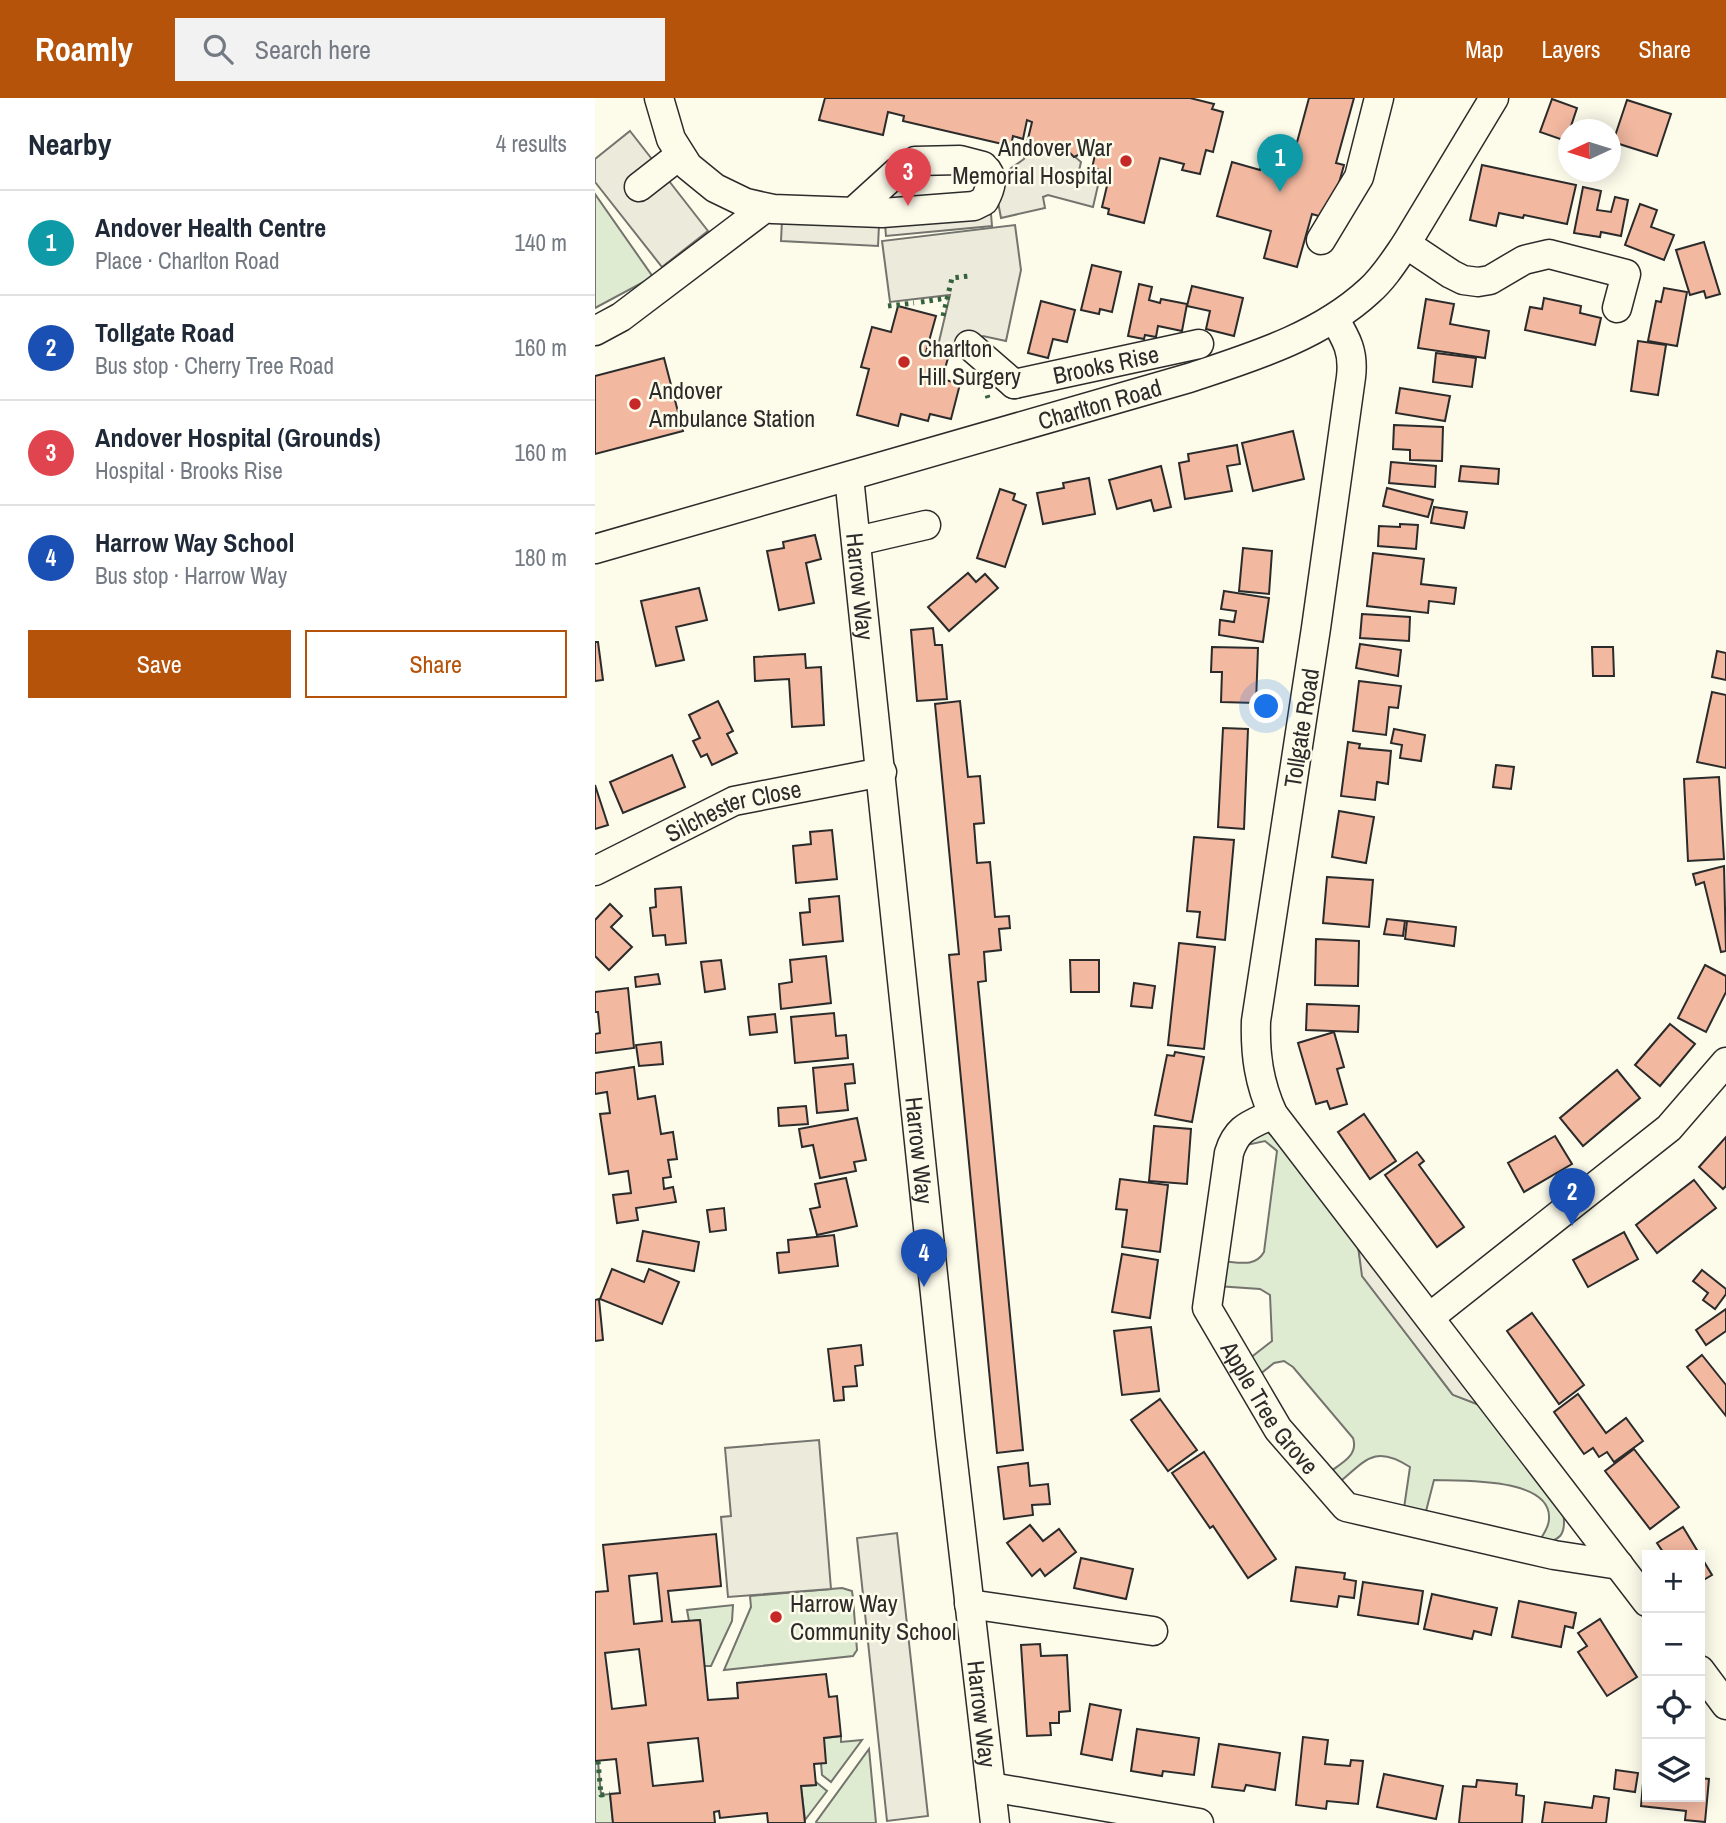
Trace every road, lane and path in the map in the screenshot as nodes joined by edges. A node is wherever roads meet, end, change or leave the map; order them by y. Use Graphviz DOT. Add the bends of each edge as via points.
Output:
graph roads {
  1 [pos="659,98"];
  2 [pos="1380,98"];
  3 [pos="1495,98"];
  4 [pos="680,155"];
  5 [pos="639,187"];
  6 [pos="765,208"];
  7 [pos="854,211"];
  8 [pos="1321,240"];
  9 [pos="1406,244"];
  10 [pos="1617,308"];
  11 [pos="1335,318"];
  12 [pos="595,331"];
  13 [pos="1199,344"];
  14 [pos="969,345"];
  15 [pos="1014,384"];
  16 [pos="1021,426"];
  17 [pos="849,477"];
  18 [pos="926,525"];
  19 [pos="857,541"];
  20 [pos="595,549"];
  21 [pos="881,772"];
  22 [pos="595,872"];
  23 [pos="1726,1062"];
  24 [pos="1273,1114"];
  25 [pos="1430,1317"];
  26 [pos="1584,1519"];
  27 [pos="1553,1555"];
  28 [pos="1619,1565"];
  29 [pos="1642,1595"];
  30 [pos="969,1605"];
  31 [pos="1153,1631"];
  32 [pos="1705,1676"];
  33 [pos="1726,1704"];
  34 [pos="991,1787"];
  35 [pos="995,1823"];
  36 [pos="1199,1823"];
  1 -- 4 [label="street"];
  2 -- 8 [label="street" via="1359,177"];
  3 -- 9 [label="street, Charlton Road"];
  4 -- 5 [label="street"];
  4 -- 6 [label="street" via="715,188"];
  6 -- 7 [label="street"];
  6 -- 12 [label="street" via="621,317"];
  9 -- 10 [label="street" via="1463,280 1490,280 1524,260 1549,254 1626,274"];
  9 -- 11 [label="street, Charlton Road" via="1371,290"];
  11 -- 16 [label="street, Charlton Road" via="1274,348 1202,374"];
  11 -- 24 [label="street, Tollgate Road" via="1353,360 1256,1021 1259,1078"];
  13 -- 15 [label="street, Brooks Rise"];
  14 -- 15 [label="street"];
  15 -- 16 [label="street"];
  16 -- 17 [label="street, Charlton Road"];
  17 -- 19 [label="street, Harrow Way"];
  17 -- 20 [label="street, Charlton Road"];
  18 -- 19 [label="street"];
  19 -- 21 [label="street, Harrow Way"];
  21 -- 22 [label="street, Silchester Close" via="734,801"];
  21 -- 30 [label="street, Harrow Way"];
  23 -- 25 [label="street" via="1669,1128"];
  24 -- 25 [label="street, Tollgate Road"];
  24 -- 27 [label="street, Apple Tree Grove" via="1234,1138 1207,1308 1278,1429 1346,1507"];
  25 -- 26 [label="street, Tollgate Road"];
  26 -- 27 [label="street"];
  26 -- 28 [label="street, Tollgate Road"];
  27 -- 28 [label="street, Apple Tree Grove"];
  28 -- 29 [label="street, Tollgate Road"];
  30 -- 31 [label="street"];
  30 -- 34 [label="street, Harrow Way"];
  32 -- 33 [label="street"];
  34 -- 35 [label="street, Harrow Way"];
  34 -- 36 [label="street"];
}
